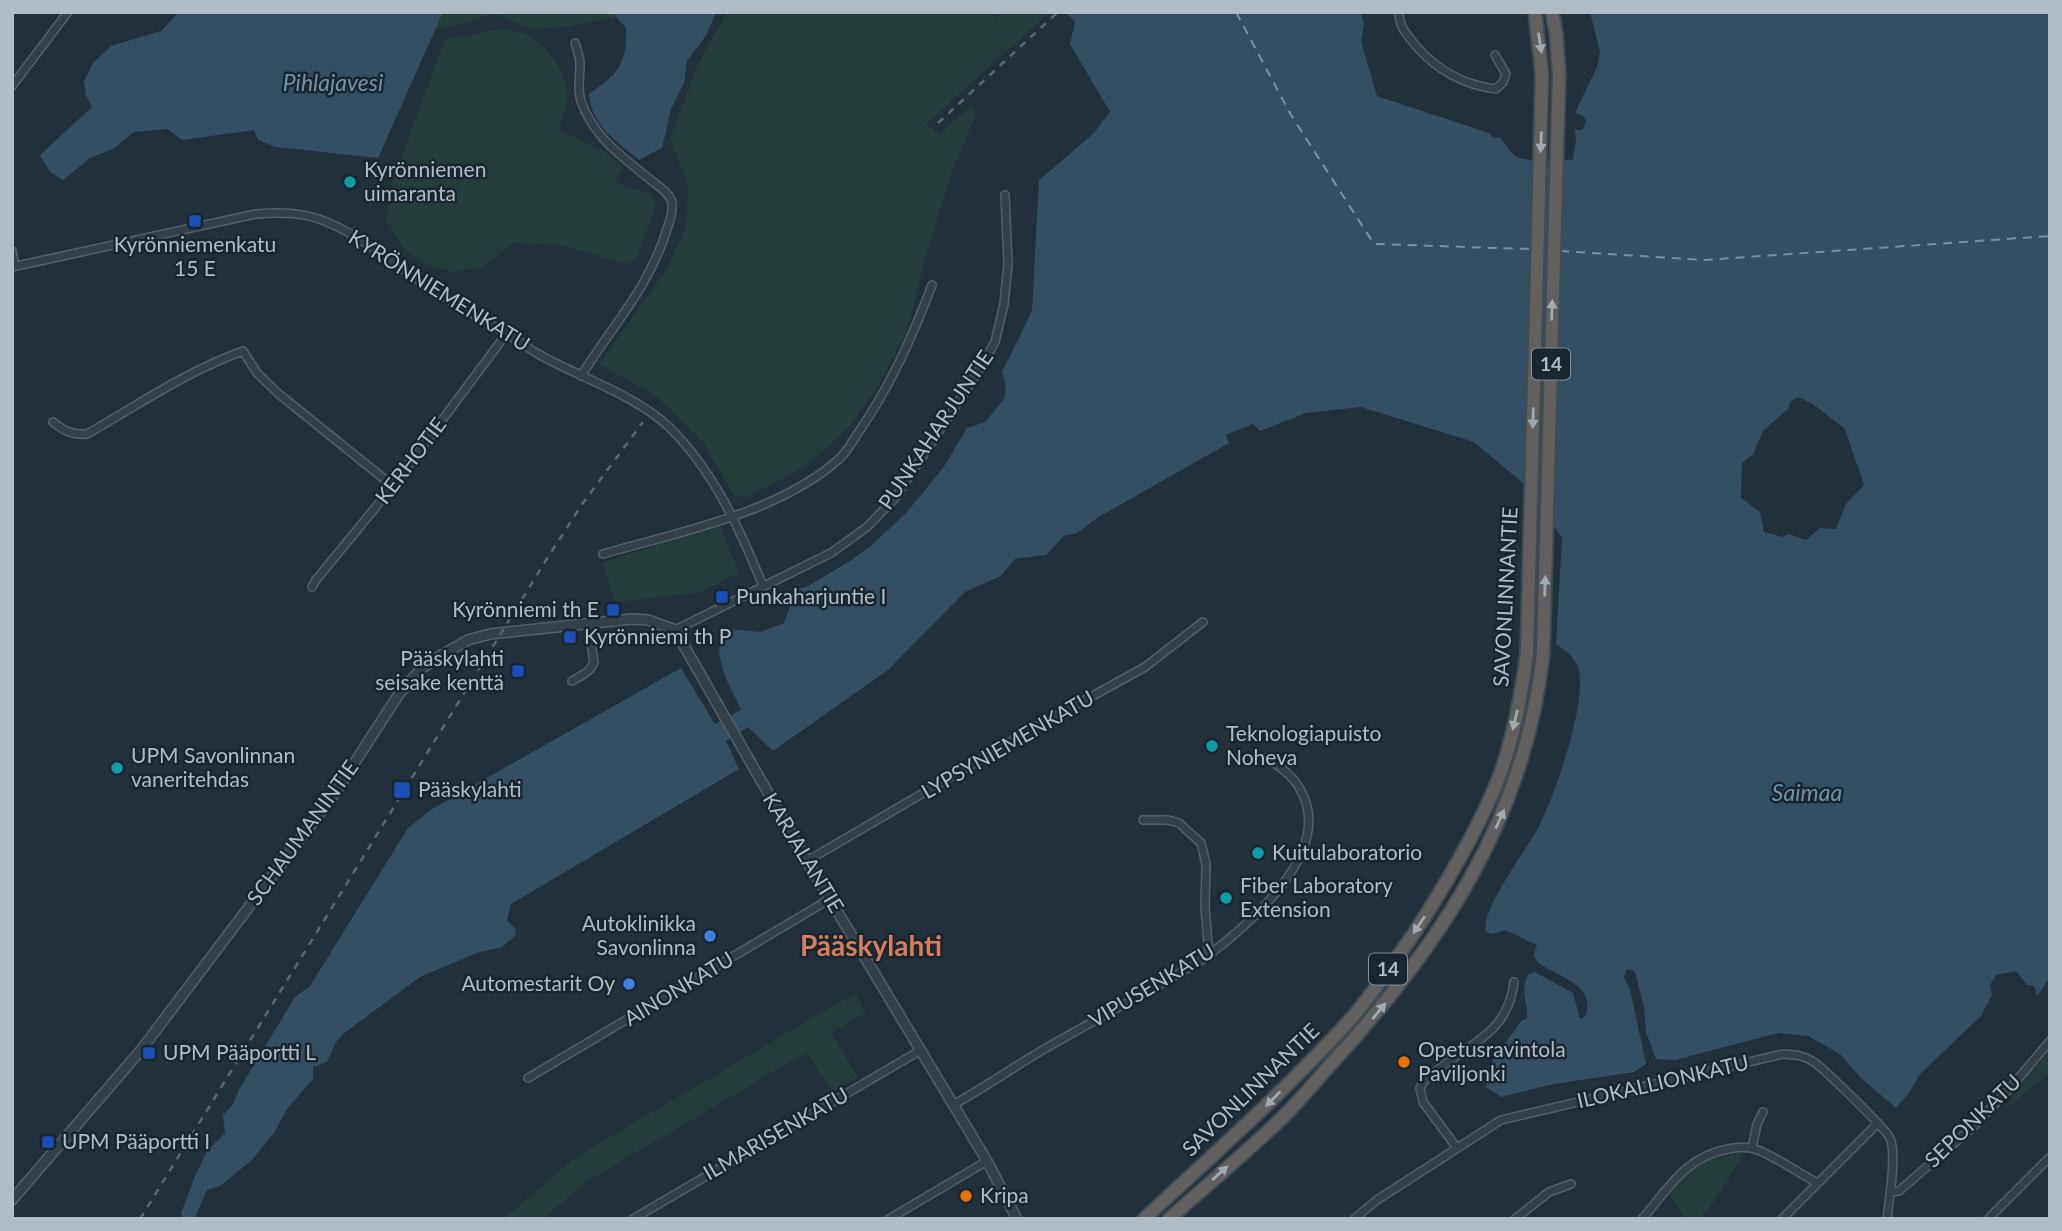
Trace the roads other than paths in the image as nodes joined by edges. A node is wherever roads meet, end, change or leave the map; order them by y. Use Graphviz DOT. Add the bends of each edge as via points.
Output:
graph roads {
  1 [pos="68,12"];
  2 [pos="1399,12"];
  3 [pos="1535,12"];
  4 [pos="1552,12"];
  5 [pos="575,43"];
  6 [pos="1495,55"];
  7 [pos="12,86"];
  8 [pos="1005,195"];
  9 [pos="12,251"];
  10 [pos="14,267"];
  11 [pos="932,285"];
  12 [pos="507,333"];
  13 [pos="581,376"];
  14 [pos="53,422"];
  15 [pos="393,486"];
  16 [pos="731,517"];
  17 [pos="603,554"];
  18 [pos="763,586"];
  19 [pos="312,587"];
  20 [pos="1203,622"];
  21 [pos="588,624"];
  22 [pos="675,631"];
  23 [pos="572,681"];
  24 [pos="1267,758"];
  25 [pos="1143,820"];
  26 [pos="807,861"];
  27 [pos="830,899"];
  28 [pos="1209,956"];
  29 [pos="1514,982"];
  30 [pos="2050,1041"];
  31 [pos="920,1050"];
  32 [pos="528,1078"];
  33 [pos="953,1105"];
  34 [pos="1763,1112"];
  35 [pos="1878,1123"];
  36 [pos="1457,1148"];
  37 [pos="1752,1148"];
  38 [pos="2050,1157"];
  39 [pos="987,1161"];
  40 [pos="1817,1182"];
  41 [pos="1571,1184"];
  42 [pos="1890,1192"];
  43 [pos="12,1200"];
  44 [pos="633,1219"];
  45 [pos="889,1219"];
  46 [pos="1017,1219"];
  47 [pos="1144,1219"];
  48 [pos="1169,1219"];
  49 [pos="1354,1219"];
  50 [pos="1515,1219"];
  51 [pos="1642,1219"];
  52 [pos="1782,1219"];
  53 [pos="1887,1219"];
  54 [pos="1987,1219"];
  1 -- 7 [label="street"];
  2 -- 6 [label="street" via="1403,31 1441,71 1459,80 1496,89 1506,74"];
  3 -- 47 [label="highway, SAVONLINNANTIE / 14, one-way" via="1542,74 1527,653 1522,691 1494,789 1445,886 1352,1018"];
  48 -- 4 [label="highway, SAVONLINNANTIE / 14, one-way" via="1284,1116 1413,968 1460,899 1489,844 1522,760 1543,654 1559,74"];
  5 -- 13 [label="street" via="580,61 578,88 590,121 610,147 672,202 661,251 641,289"];
  8 -- 18 [label="street, PUNKAHARJUNTIE" via="1008,264 1004,304 995,342 978,372 895,498 867,527 831,552"];
  9 -- 10 [label="street"];
  10 -- 12 [label="street, KYRÖNNIEMENKATU" via="256,214 297,213 347,232 444,298"];
  11 -- 16 [label="street" via="913,336 877,407 840,458 793,492"];
  12 -- 13 [label="street, KYRÖNNIEMENKATU"];
  12 -- 15 [label="street, KERHOTIE"];
  13 -- 16 [label="street, KYRÖNNIEMENKATU" via="634,402 667,425 694,454"];
  14 -- 15 [label="street" via="75,435 87,434 177,381 243,351 279,395"];
  15 -- 19 [label="street, KERHOTIE"];
  16 -- 17 [label="street"];
  16 -- 18 [label="street, KYRÖNNIEMENKATU"];
  18 -- 22 [label="street, PUNKAHARJUNTIE"];
  20 -- 26 [label="street, LYPSYNIEMENKATU" via="1145,667"];
  21 -- 22 [label="street, SCHAUMANINTIE" via="632,619"];
  21 -- 23 [label="street" via="593,667"];
  21 -- 43 [label="street, SCHAUMANINTIE" via="490,634 450,649 421,669 399,694 335,793 141,1050"];
  22 -- 26 [label="street, KARJALANTIE"];
  24 -- 28 [label="street, VIPUSENKATU" via="1301,790 1308,813 1307,839 1280,889"];
  25 -- 28 [label="street" via="1179,823 1201,843 1206,864"];
  26 -- 27 [label="street, KARJALANTIE"];
  27 -- 31 [label="street, KARJALANTIE"];
  27 -- 32 [label="street, AINONKATU"];
  28 -- 33 [label="street, VIPUSENKATU"];
  29 -- 36 [label="street" via="1510,1006 1496,1026 1420,1088 1423,1102"];
  30 -- 42 [label="street, SEPONKATU" via="1974,1126 1899,1191"];
  31 -- 33 [label="street, KARJALANTIE"];
  31 -- 44 [label="street, ILMARISENKATU"];
  33 -- 39 [label="street, KARJALANTIE"];
  34 -- 37 [label="street"];
  35 -- 36 [label="street, ILOKALLIONKATU" via="1814,1062 1799,1055 1783,1055 1501,1120"];
  35 -- 40 [label="street"];
  35 -- 42 [label="street, ILOKALLIONKATU" via="1890,1138"];
  36 -- 49 [label="street, ILOKALLIONKATU"];
  37 -- 40 [label="street"];
  37 -- 51 [label="street" via="1720,1150 1695,1160"];
  38 -- 54 [label="street"];
  39 -- 45 [label="street"];
  39 -- 46 [label="street, KARJALANTIE"];
  40 -- 52 [label="street"];
  41 -- 50 [label="street" via="1549,1192"];
  42 -- 53 [label="street, ILOKALLIONKATU"];
}
